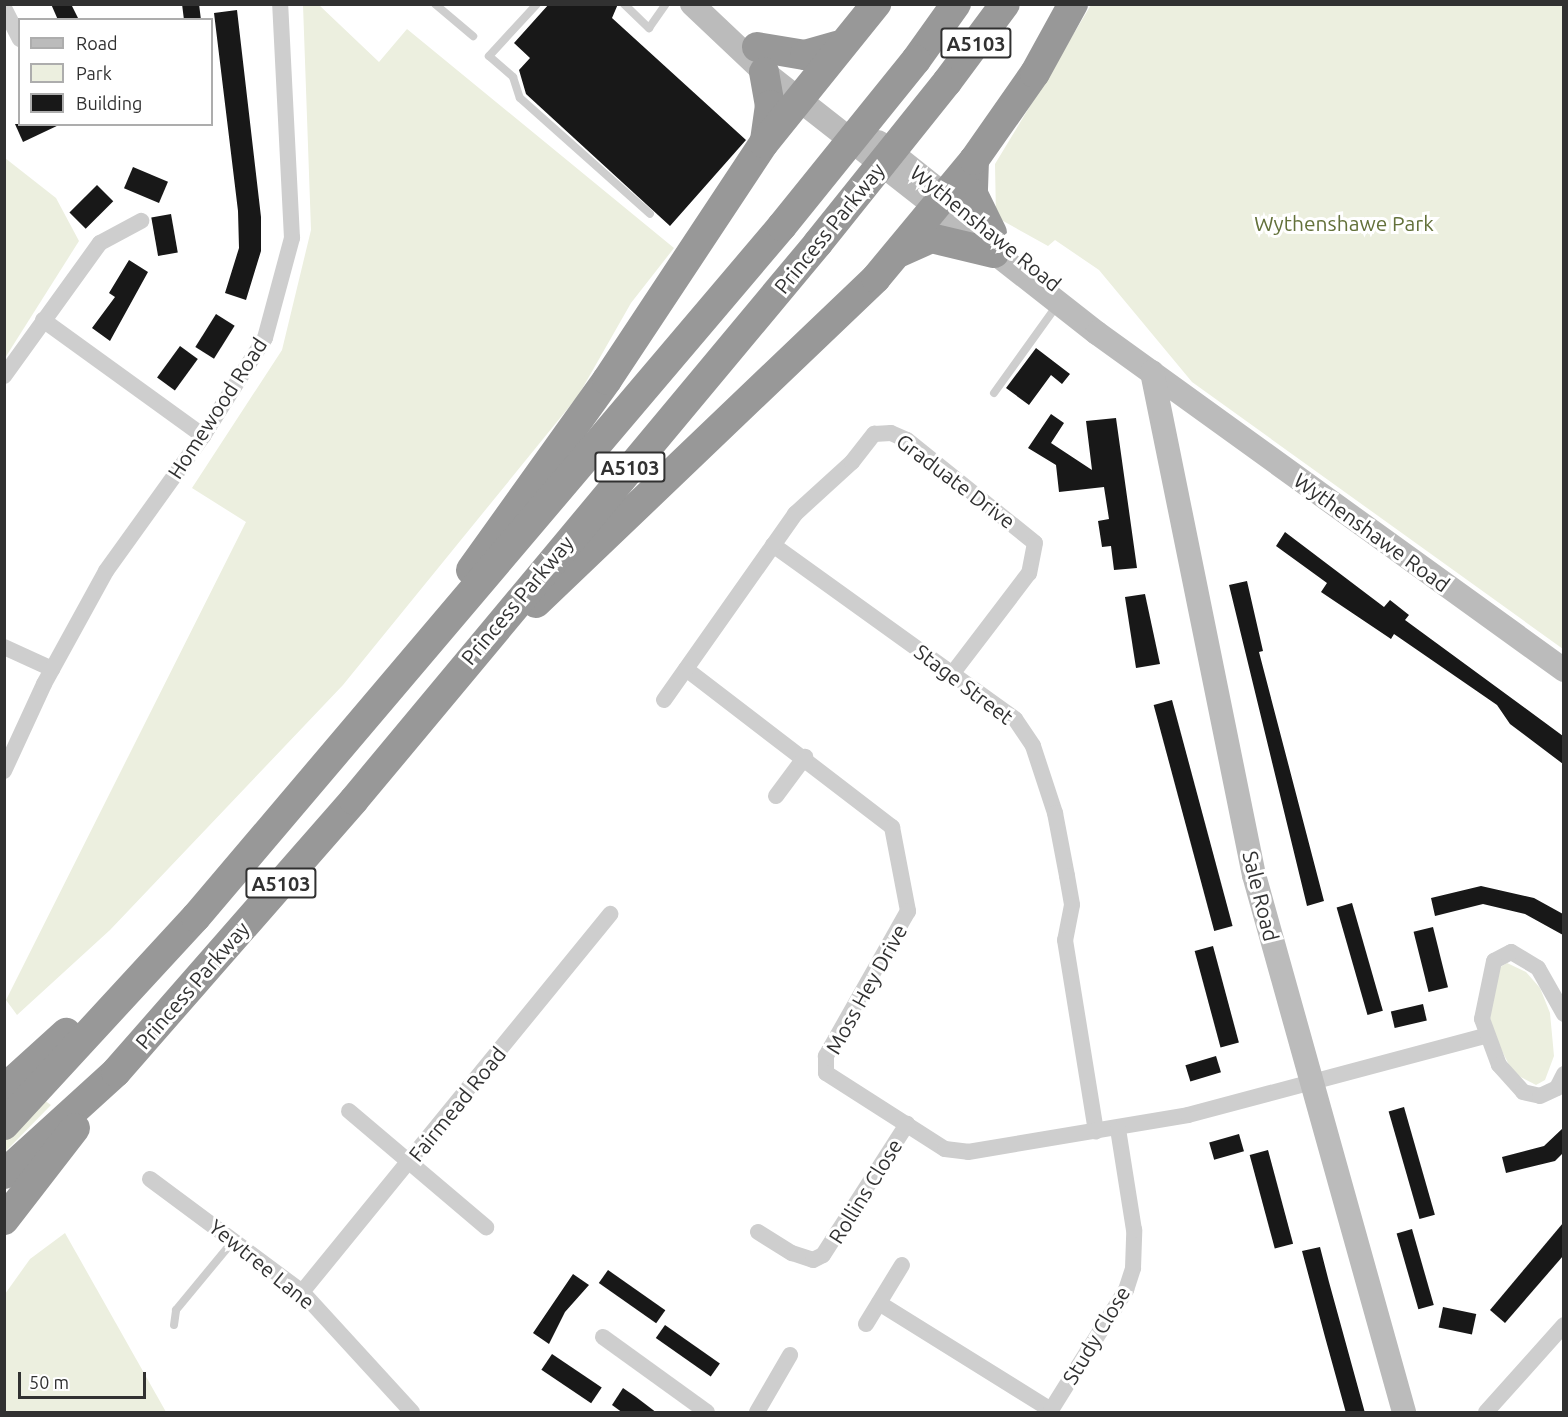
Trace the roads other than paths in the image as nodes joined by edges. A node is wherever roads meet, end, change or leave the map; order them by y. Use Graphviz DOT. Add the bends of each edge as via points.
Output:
graph roads {
  1 [pos="280,4"];
  2 [pos="435,4"];
  3 [pos="537,4"];
  4 [pos="624,4"];
  5 [pos="666,4"];
  6 [pos="876,4"];
  7 [pos="956,4"];
  8 [pos="1005,4"];
  9 [pos="1073,4"];
  10 [pos="696,7"];
  11 [pos="4,8"];
  12 [pos="18,35"];
  13 [pos="473,36"];
  14 [pos="837,46"];
  15 [pos="760,60"];
  16 [pos="803,93"];
  17 [pos="764,143"];
  18 [pos="974,160"];
  19 [pos="940,202"];
  20 [pos="650,214"];
  21 [pos="141,221"];
  22 [pos="993,243"];
  23 [pos="897,253"];
  24 [pos="1062,298"];
  25 [pos="43,320"];
  26 [pos="1152,372"];
  27 [pos="4,376"];
  28 [pos="994,393"];
  29 [pos="203,436"];
  30 [pos="773,545"];
  31 [pos="4,647"];
  32 [pos="417,656"];
  33 [pos="52,669"];
  34 [pos="686,669"];
  35 [pos="1563,670"];
  36 [pos="951,674"];
  37 [pos="441,690"];
  38 [pos="664,700"];
  39 [pos="805,757"];
  40 [pos="4,771"];
  41 [pos="776,796"];
  42 [pos="610,914"];
  43 [pos="196,917"];
  44 [pos="1563,1014"];
  45 [pos="1484,1036"];
  46 [pos="116,1072"];
  47 [pos="1563,1074"];
  48 [pos="1310,1080"];
  49 [pos="4,1089"];
  50 [pos="349,1111"];
  51 [pos="907,1124"];
  52 [pos="4,1125"];
  53 [pos="1118,1129"];
  54 [pos="1096,1132"];
  55 [pos="410,1163"];
  56 [pos="4,1174"];
  57 [pos="150,1179"];
  58 [pos="7,1218"];
  59 [pos="486,1227"];
  60 [pos="758,1232"];
  61 [pos="234,1240"];
  62 [pos="902,1265"];
  63 [pos="302,1292"];
  64 [pos="879,1303"];
  65 [pos="866,1324"];
  66 [pos="174,1325"];
  67 [pos="1563,1325"];
  68 [pos="603,1337"];
  69 [pos="790,1355"];
  70 [pos="412,1413"];
  71 [pos="707,1413"];
  72 [pos="757,1413"];
  73 [pos="1404,1413"];
  74 [pos="1486,1413"];
  1 -- 29 [label="street, Homewood Road" via="292,238 265,338"];
  2 -- 13 [label="lane"];
  3 -- 20 [label="lane" via="489,56 513,77 520,98"];
  4 -- 5 [label="lane" via="649,28"];
  6 -- 14 [label="highway"];
  7 -- 32 [label="highway, Princess Parkway / A5103, bridge" via="916,60 782,226"];
  8 -- 37 [label="highway, Princess Parkway / A5103, bridge" via="818,243"];
  9 -- 18 [label="highway" via="1035,73"];
  10 -- 15 [label="main road, Wythenshawe Road"];
  11 -- 12 [label="street"];
  14 -- 15 [label="highway" via="805,55"];
  14 -- 16 [label="highway"];
  15 -- 16 [label="main road, Wythenshawe Road"];
  15 -- 17 [label="highway" via="770,105"];
  16 -- 17 [label="highway"];
  16 -- 19 [label="main road, Wythenshawe Road"];
  17 -- 32 [label="highway" via="607,380 496,529"];
  18 -- 19 [label="highway"];
  18 -- 22 [label="highway" via="973,194"];
  19 -- 22 [label="main road, Wythenshawe Road"];
  19 -- 23 [label="highway"];
  21 -- 25 [label="street" via="100,243"];
  22 -- 23 [label="highway" via="931,238"];
  22 -- 24 [label="main road, Wythenshawe Road"];
  23 -- 37 [label="highway" via="627,519"];
  24 -- 26 [label="main road, Wythenshawe Road"];
  24 -- 28 [label="lane"];
  25 -- 27 [label="street"];
  25 -- 29 [label="street"];
  26 -- 35 [label="main road, Wythenshawe Road"];
  26 -- 48 [label="main road, Sale Road" via="1254,875"];
  29 -- 33 [label="street, Homewood Road" via="106,571"];
  30 -- 34 [label="street, Graduate Drive"];
  30 -- 36 [label="street, Stage Street"];
  30 -- 36 [label="street, Graduate Drive" via="795,514 852,462 874,434 891,433 907,440 1035,543 1029,573"];
  31 -- 33 [label="street"];
  32 -- 43 [label="highway, Princess Parkway / A5103"];
  33 -- 40 [label="street, Homewood Road"];
  34 -- 38 [label="street, Graduate Drive"];
  34 -- 39 [label="street, Moss Hey Drive"];
  36 -- 54 [label="street, Stage Street" via="1015,720 1033,746 1055,813 1072,906 1067,951"];
  37 -- 46 [label="highway, Princess Parkway / A5103" via="354,800"];
  39 -- 41 [label="street"];
  39 -- 51 [label="street, Moss Hey Drive" via="892,827 908,911 826,1056 826,1073"];
  42 -- 55 [label="street, Fairmead Road"];
  43 -- 49 [label="highway"];
  43 -- 52 [label="highway, Princess Parkway / A5103"];
  44 -- 45 [label="street" via="1538,968 1519,955 1500,955 1490,971"];
  45 -- 47 [label="street" via="1499,1065 1523,1092 1549,1094"];
  45 -- 48 [label="street, Moss Hey Drive"];
  46 -- 56 [label="highway, Princess Parkway / A5103"];
  46 -- 58 [label="highway"];
  48 -- 53 [label="street, Moss Hey Drive"];
  48 -- 73 [label="main road, Sale Road"];
  50 -- 55 [label="street"];
  51 -- 54 [label="street, Moss Hey Drive" via="945,1149 968,1152"];
  51 -- 60 [label="street, Rollins Close" via="823,1255 813,1260 792,1253"];
  53 -- 54 [label="street, Moss Hey Drive"];
  53 -- 64 [label="street, Study Close" via="1134,1230 1133,1268 1126,1290 1051,1410"];
  55 -- 59 [label="street"];
  55 -- 63 [label="street, Fairmead Road"];
  57 -- 61 [label="street, Yewtree Lane"];
  61 -- 63 [label="street, Yewtree Lane"];
  61 -- 66 [label="lane" via="176,1310"];
  62 -- 64 [label="street"];
  63 -- 70 [label="street, Yewtree Lane"];
  64 -- 65 [label="street"];
  67 -- 74 [label="street"];
  68 -- 71 [label="street"];
  69 -- 72 [label="street"];
}
